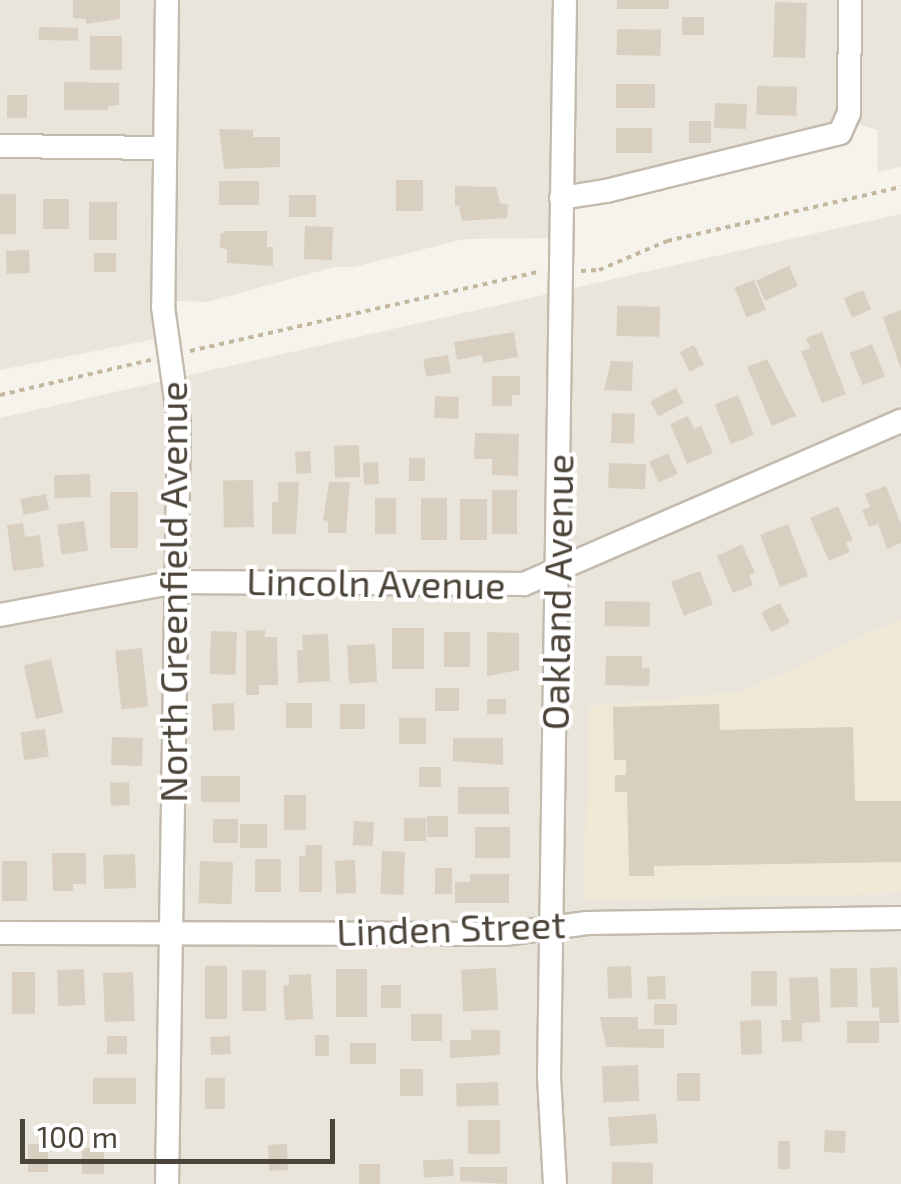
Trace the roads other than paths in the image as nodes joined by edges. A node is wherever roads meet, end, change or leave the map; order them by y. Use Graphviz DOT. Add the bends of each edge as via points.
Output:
graph roads {
  1 [pos="166,0"];
  2 [pos="564,0"];
  3 [pos="850,0"];
  4 [pos="0,146"];
  5 [pos="165,148"];
  6 [pos="561,198"];
  7 [pos="901,422"];
  8 [pos="558,572"];
  9 [pos="176,582"];
  10 [pos="0,615"];
  11 [pos="901,918"];
  12 [pos="552,927"];
  13 [pos="170,930"];
  14 [pos="0,933"];
  15 [pos="167,1184"];
  16 [pos="554,1184"];
  1 -- 5 [label="street, North Greenfield Avenue"];
  2 -- 6 [label="street, Oakland Avenue"];
  3 -- 6 [label="street" via="849,113 840,133"];
  4 -- 5 [label="street"];
  5 -- 9 [label="street, North Greenfield Avenue" via="163,306 179,421"];
  6 -- 8 [label="street, Oakland Avenue"];
  7 -- 8 [label="street, Lincoln Avenue"];
  8 -- 9 [label="street, Lincoln Avenue" via="524,584"];
  8 -- 12 [label="street, Oakland Avenue"];
  9 -- 10 [label="street, Lincoln Avenue"];
  9 -- 13 [label="street, North Greenfield Avenue"];
  11 -- 12 [label="street, Linden Street"];
  12 -- 13 [label="street, Linden Street" via="505,934"];
  12 -- 16 [label="street, Oakland Avenue"];
  13 -- 14 [label="street, Linden Street"];
  13 -- 15 [label="street, North Greenfield Avenue"];
}
